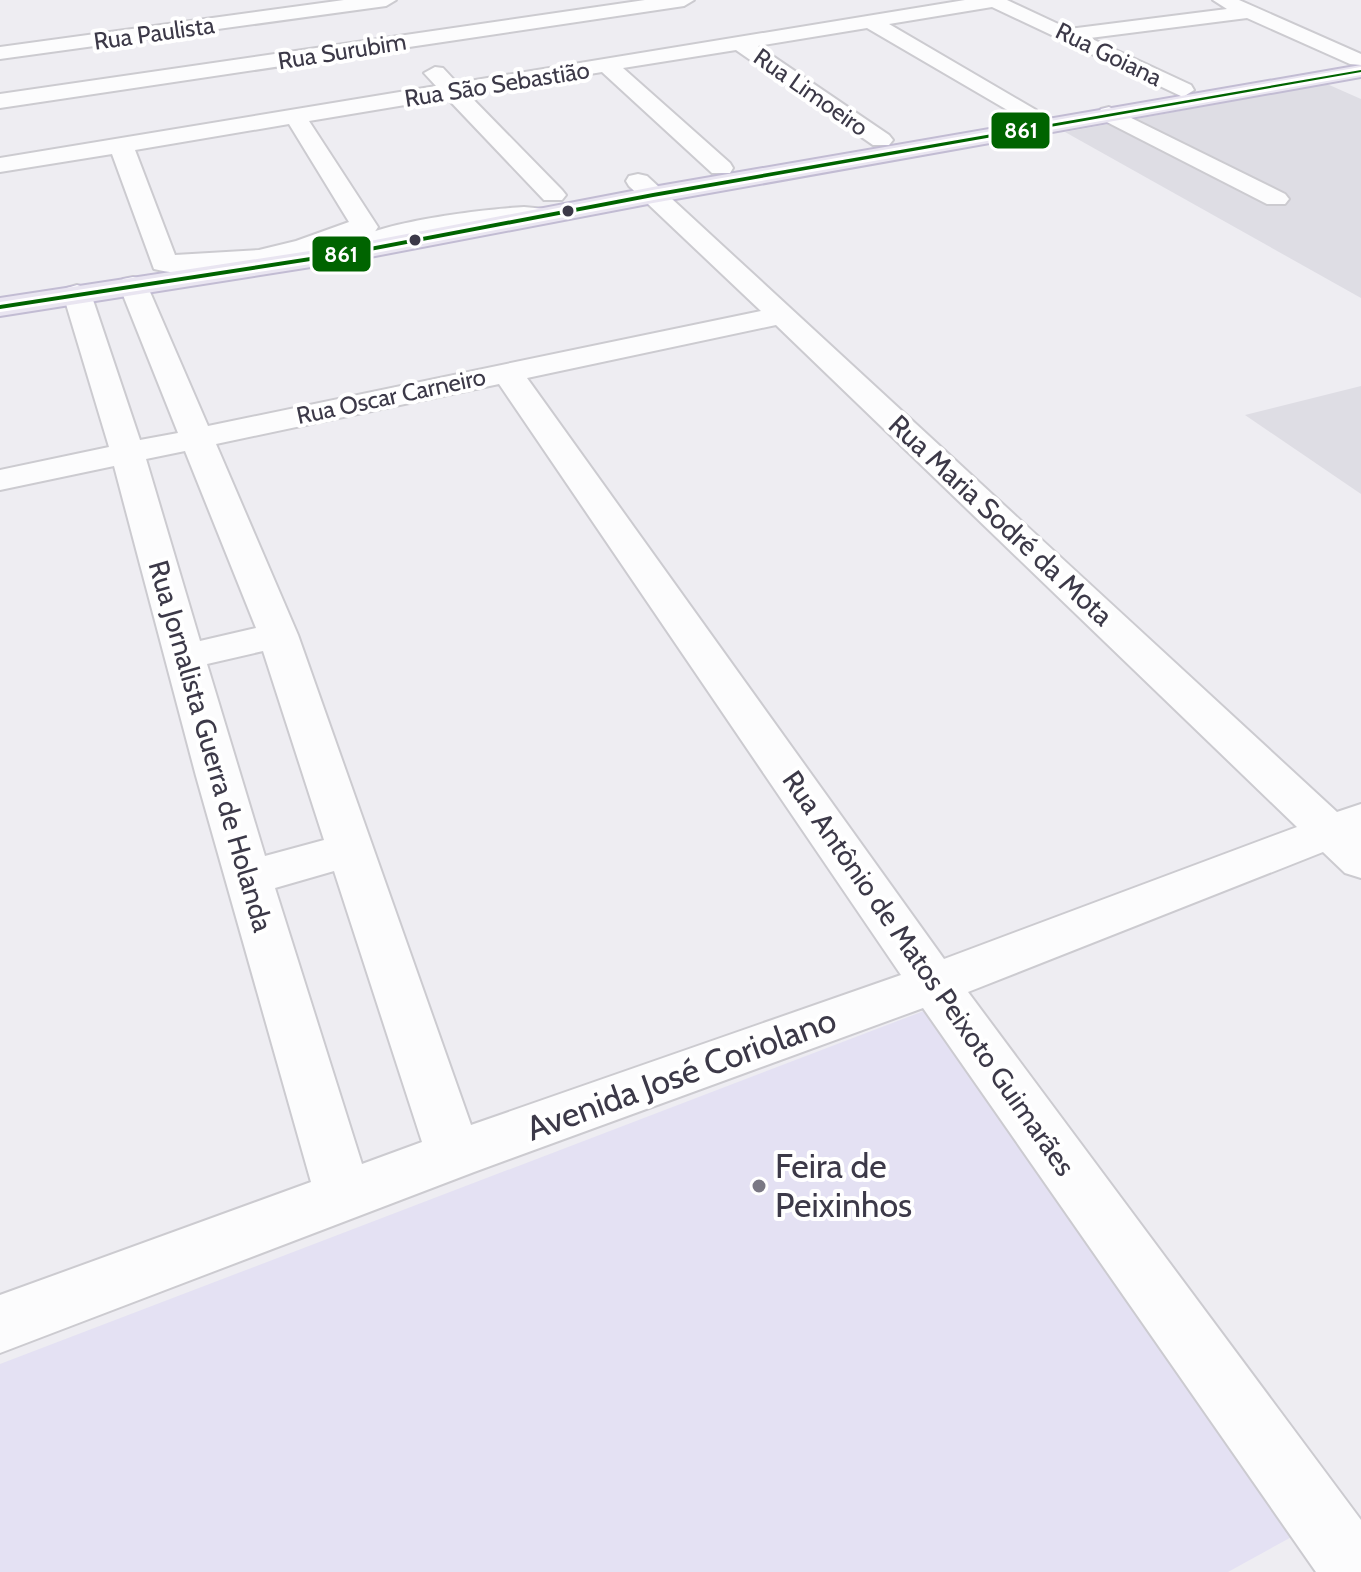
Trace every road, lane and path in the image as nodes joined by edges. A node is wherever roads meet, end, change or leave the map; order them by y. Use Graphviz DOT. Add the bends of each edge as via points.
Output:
graph roads {
  1 [pos="684,0"];
  2 [pos="993,0"];
  3 [pos="1223,0"];
  4 [pos="376,2"];
  5 [pos="1249,12"];
  6 [pos="871,22"];
  7 [pos="1069,35"];
  8 [pos="404,41"];
  9 [pos="741,44"];
  10 [pos="0,53"];
  11 [pos="608,66"];
  12 [pos="1359,67"];
  13 [pos="71,68"];
  14 [pos="451,90"];
  15 [pos="1183,90"];
  16 [pos="0,101"];
  17 [pos="1109,114"];
  18 [pos="1028,115"];
  19 [pos="295,116"];
  20 [pos="881,140"];
  21 [pos="121,145"];
  22 [pos="0,165"];
  23 [pos="721,168"];
  24 [pos="646,188"];
  25 [pos="1276,199"];
  26 [pos="550,205"];
  27 [pos="355,237"];
  28 [pos="148,274"];
  29 [pos="0,291"];
  30 [pos="77,294"];
  31 [pos="0,307"];
  32 [pos="782,315"];
  33 [pos="506,371"];
  34 [pos="198,437"];
  35 [pos="127,452"];
  36 [pos="0,480"];
  37 [pos="278,635"];
  38 [pos="184,657"];
  39 [pos="1350,837"];
  40 [pos="352,849"];
  41 [pos="248,878"];
  42 [pos="934,984"];
  43 [pos="454,1155"];
  44 [pos="344,1198"];
  45 [pos="0,1324"];
  46 [pos="1355,1569"];
  1 -- 8 [label="street, Rua Surubim"];
  2 -- 6 [label="street, Rua São Sebastião"];
  2 -- 7 [label="street, Rua Goiana"];
  3 -- 5 [label="street"];
  4 -- 8 [label="street"];
  4 -- 13 [label="street, Rua Paulista"];
  5 -- 7 [label="street"];
  5 -- 12 [label="street"];
  6 -- 9 [label="street, Rua São Sebastião"];
  6 -- 18 [label="street"];
  7 -- 15 [label="street, Rua Goiana"];
  8 -- 13 [label="street, Rua Surubim"];
  8 -- 14 [label="street"];
  9 -- 11 [label="street, Rua São Sebastião"];
  9 -- 20 [label="street, Rua Limoeiro"];
  10 -- 13 [label="street, Rua Paulista"];
  11 -- 14 [label="street, Rua São Sebastião"];
  11 -- 23 [label="street"];
  12 -- 15 [label="main road"];
  12 -- 17 [label="main road"];
  13 -- 16 [label="street, Rua Surubim"];
  14 -- 19 [label="street, Rua São Sebastião"];
  14 -- 26 [label="street"];
  15 -- 18 [label="main road"];
  17 -- 24 [label="main road"];
  17 -- 25 [label="street"];
  18 -- 20 [label="main road"];
  19 -- 21 [label="street, Rua São Sebastião"];
  19 -- 27 [label="street"];
  20 -- 23 [label="main road"];
  21 -- 22 [label="street, Rua São Sebastião"];
  21 -- 28 [label="street"];
  23 -- 24 [label="main road"];
  24 -- 26 [label="main road"];
  24 -- 32 [label="street, Rua Maria Sodré da Mota"];
  26 -- 27 [label="main road"];
  27 -- 28 [label="main road"];
  27 -- 28 [label="street"];
  28 -- 29 [label="main road"];
  28 -- 30 [label="main road"];
  28 -- 34 [label="street"];
  30 -- 31 [label="main road"];
  30 -- 35 [label="street, Rua Jornalista Guerra de Holanda"];
  32 -- 33 [label="street, Rua Oscar Carneiro"];
  32 -- 39 [label="street, Rua Maria Sodré da Mota"];
  33 -- 34 [label="street, Rua Oscar Carneiro"];
  33 -- 42 [label="street, Rua Antônio de Matos Peixoto Guimarães"];
  34 -- 35 [label="street, Rua Oscar Carneiro"];
  34 -- 37 [label="street"];
  35 -- 36 [label="street, Rua Oscar Carneiro"];
  35 -- 38 [label="street, Rua Jornalista Guerra de Holanda"];
  37 -- 38 [label="street"];
  37 -- 40 [label="street"];
  38 -- 41 [label="street, Rua Jornalista Guerra de Holanda"];
  39 -- 42 [label="street, Avenida José Coriolano"];
  40 -- 41 [label="street"];
  40 -- 43 [label="street"];
  41 -- 44 [label="street, Rua Jornalista Guerra de Holanda"];
  42 -- 43 [label="street, Avenida José Coriolano"];
  42 -- 46 [label="street, Rua Antônio de Matos Peixoto Guimarães"];
  43 -- 44 [label="street, Avenida José Coriolano"];
  44 -- 45 [label="street, Avenida José Coriolano"];
}
